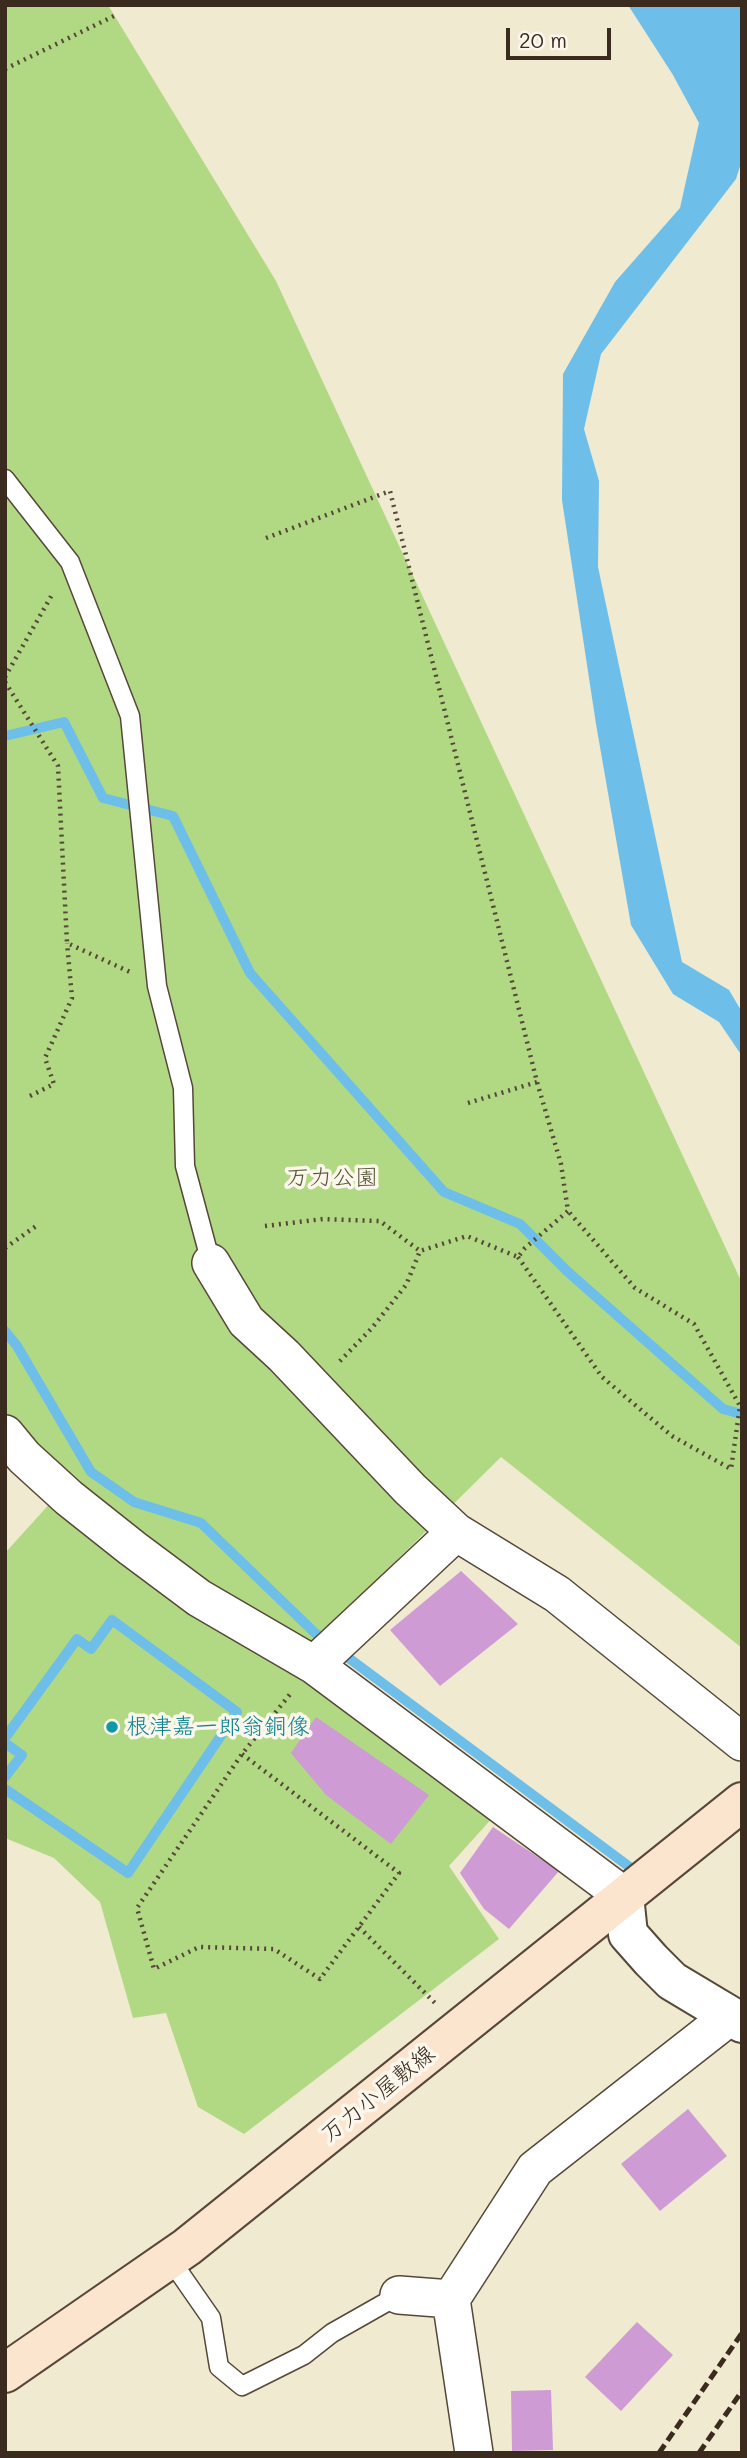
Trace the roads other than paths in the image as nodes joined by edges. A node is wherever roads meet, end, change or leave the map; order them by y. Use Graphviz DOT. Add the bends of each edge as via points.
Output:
graph roads {
  1 [pos="5,480"];
  2 [pos="211,1263"];
  3 [pos="7,1433"];
  4 [pos="456,1532"];
  5 [pos="328,1652"];
  6 [pos="742,1742"];
  7 [pos="742,1802"];
  8 [pos="624,1896"];
  9 [pos="736,2020"];
  10 [pos="170,2259"];
  11 [pos="399,2295"];
  12 [pos="451,2299"];
  13 [pos="5,2373"];
  14 [pos="474,2453"];
  1 -- 2 [label="lane" via="70,562 130,716 158,986 183,1088 185,1166"];
  2 -- 4 [label="street" via="246,1321"];
  3 -- 5 [label="street" via="24,1457 69,1498 199,1598"];
  4 -- 5 [label="street"];
  4 -- 6 [label="street" via="557,1594"];
  5 -- 8 [label="street"];
  7 -- 8 [label="main road, 万力小屋敷線"];
  8 -- 9 [label="street" via="628,1934 672,1981"];
  8 -- 10 [label="main road, 万力小屋敷線"];
  9 -- 12 [label="street" via="535,2169"];
  10 -- 11 [label="lane" via="211,2318 219,2367 242,2386 304,2355 332,2333"];
  10 -- 13 [label="main road, 万力小屋敷線"];
  11 -- 12 [label="street"];
  12 -- 14 [label="street"];
}
